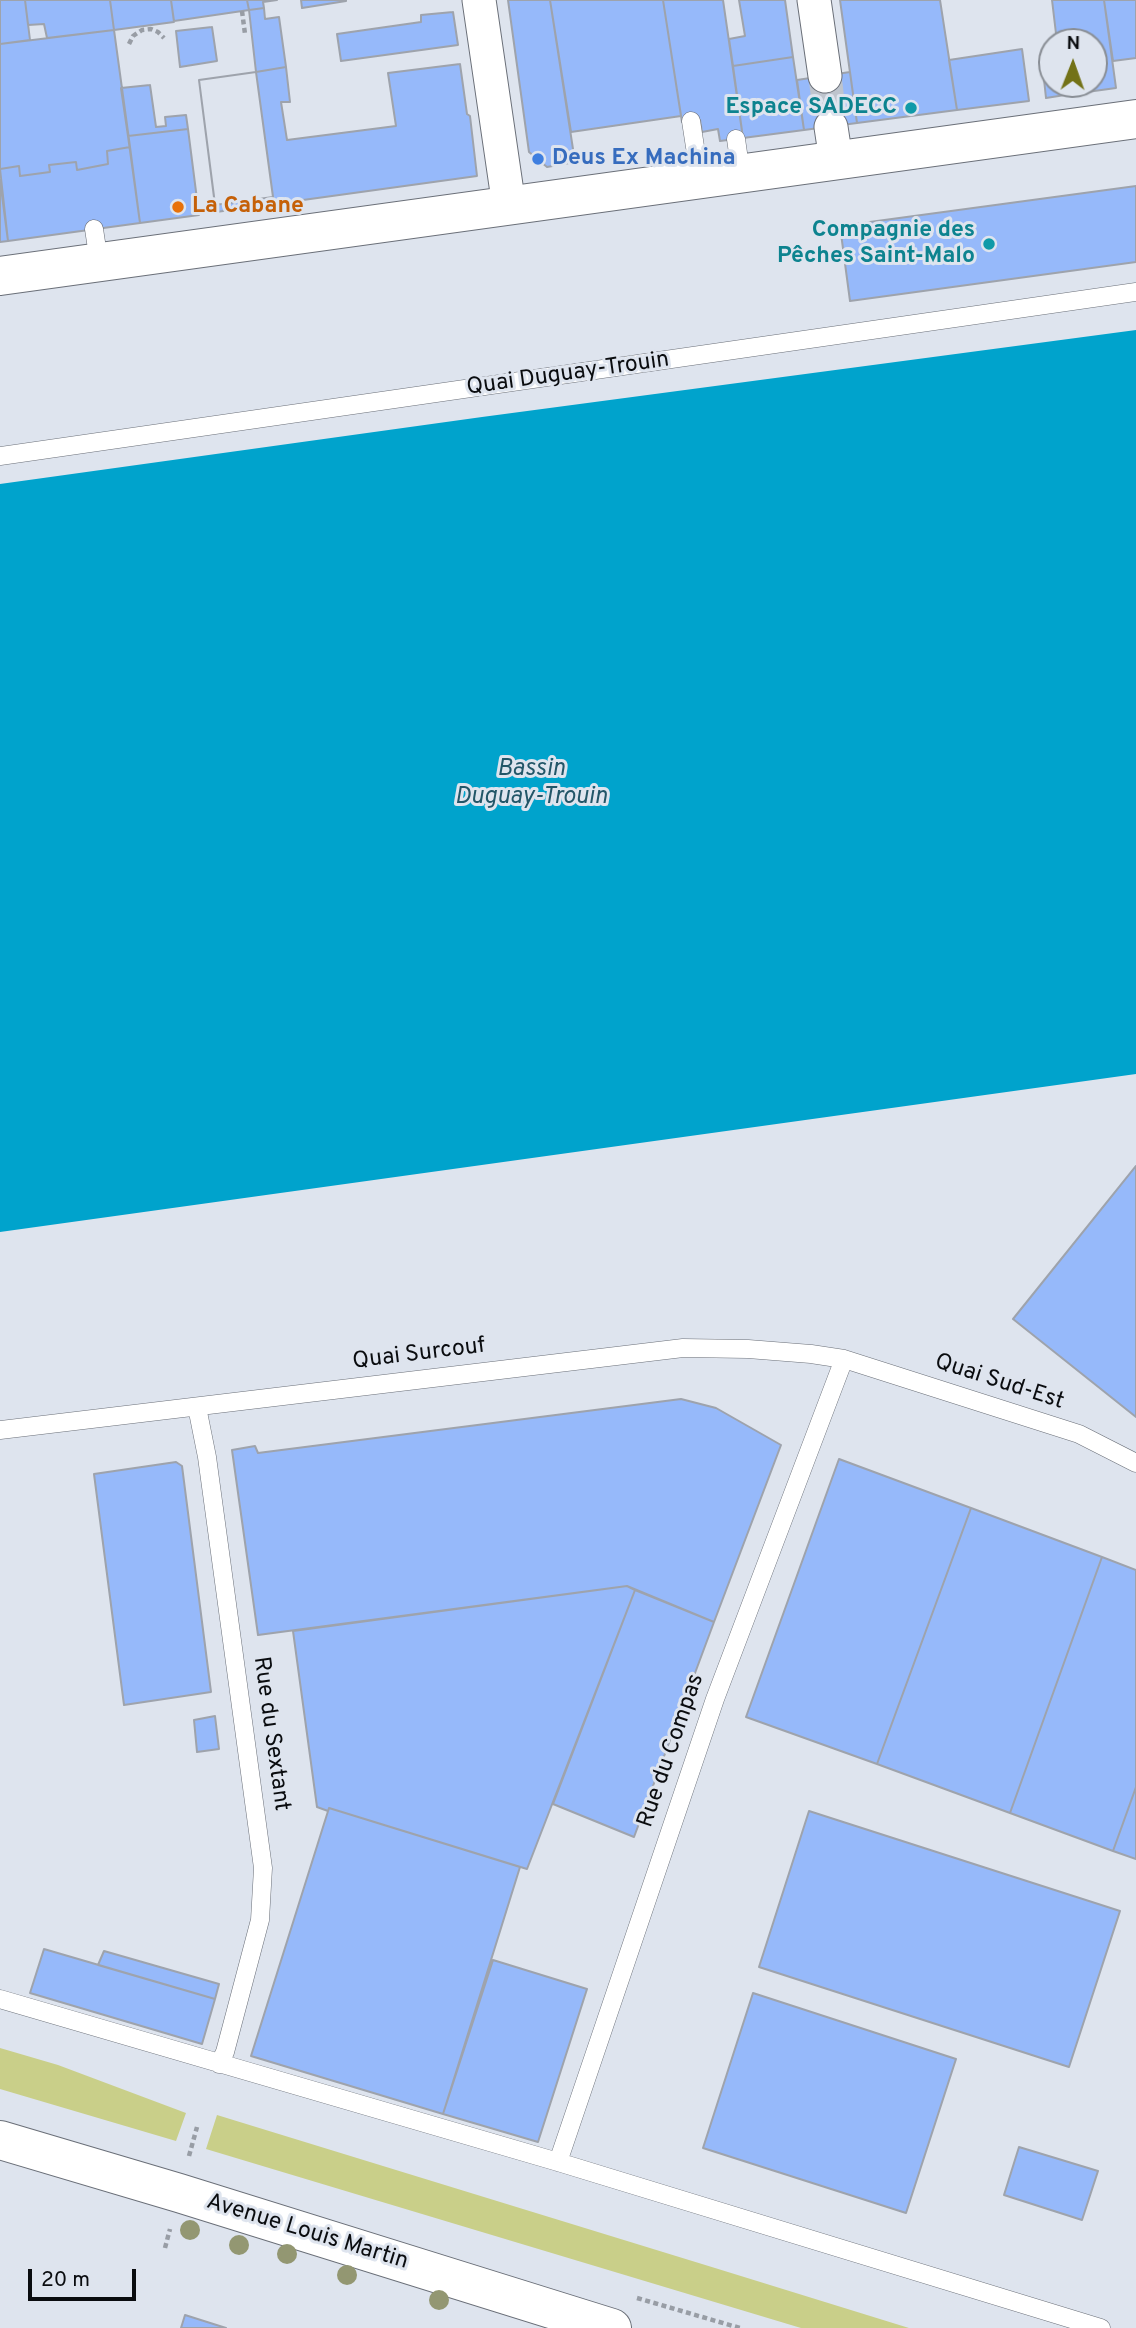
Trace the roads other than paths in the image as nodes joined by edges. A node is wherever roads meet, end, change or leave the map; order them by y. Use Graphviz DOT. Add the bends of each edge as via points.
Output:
graph roads {
  1 [pos="479,0"];
  2 [pos="814,0"];
  3 [pos="825,76"];
  4 [pos="1136,119"];
  5 [pos="691,121"];
  6 [pos="700,179"];
  7 [pos="509,206"];
  8 [pos="0,276"];
  9 [pos="1136,292"];
  10 [pos="0,456"];
  11 [pos="844,1359"];
  12 [pos="197,1406"];
  13 [pos="0,1430"];
  14 [pos="1136,1463"];
  15 [pos="0,1999"];
  16 [pos="219,2064"];
  17 [pos="0,2140"];
  18 [pos="558,2162"];
  19 [pos="612,2328"];
  20 [pos="1101,2328"];
  1 -- 7 [label="street"];
  2 -- 3 [label="street"];
  4 -- 6 [label="main road" via="739,156"];
  5 -- 6 [label="lane"];
  6 -- 7 [label="main road"];
  7 -- 8 [label="main road" via="96,246"];
  9 -- 10 [label="lane, Quai Duguay-Trouin"];
  11 -- 12 [label="lane, Quai Surcouf" via="683,1348"];
  11 -- 14 [label="lane, Quai Sud-Est" via="1079,1434"];
  11 -- 18 [label="lane, Rue du Compas" via="715,1699"];
  12 -- 13 [label="lane, Quai Surcouf"];
  12 -- 16 [label="lane, Rue du Sextant" via="263,1868 260,1920"];
  15 -- 16 [label="lane"];
  16 -- 18 [label="lane"];
  17 -- 19 [label="main road, Avenue Louis Martin"];
  18 -- 20 [label="lane"];
}
